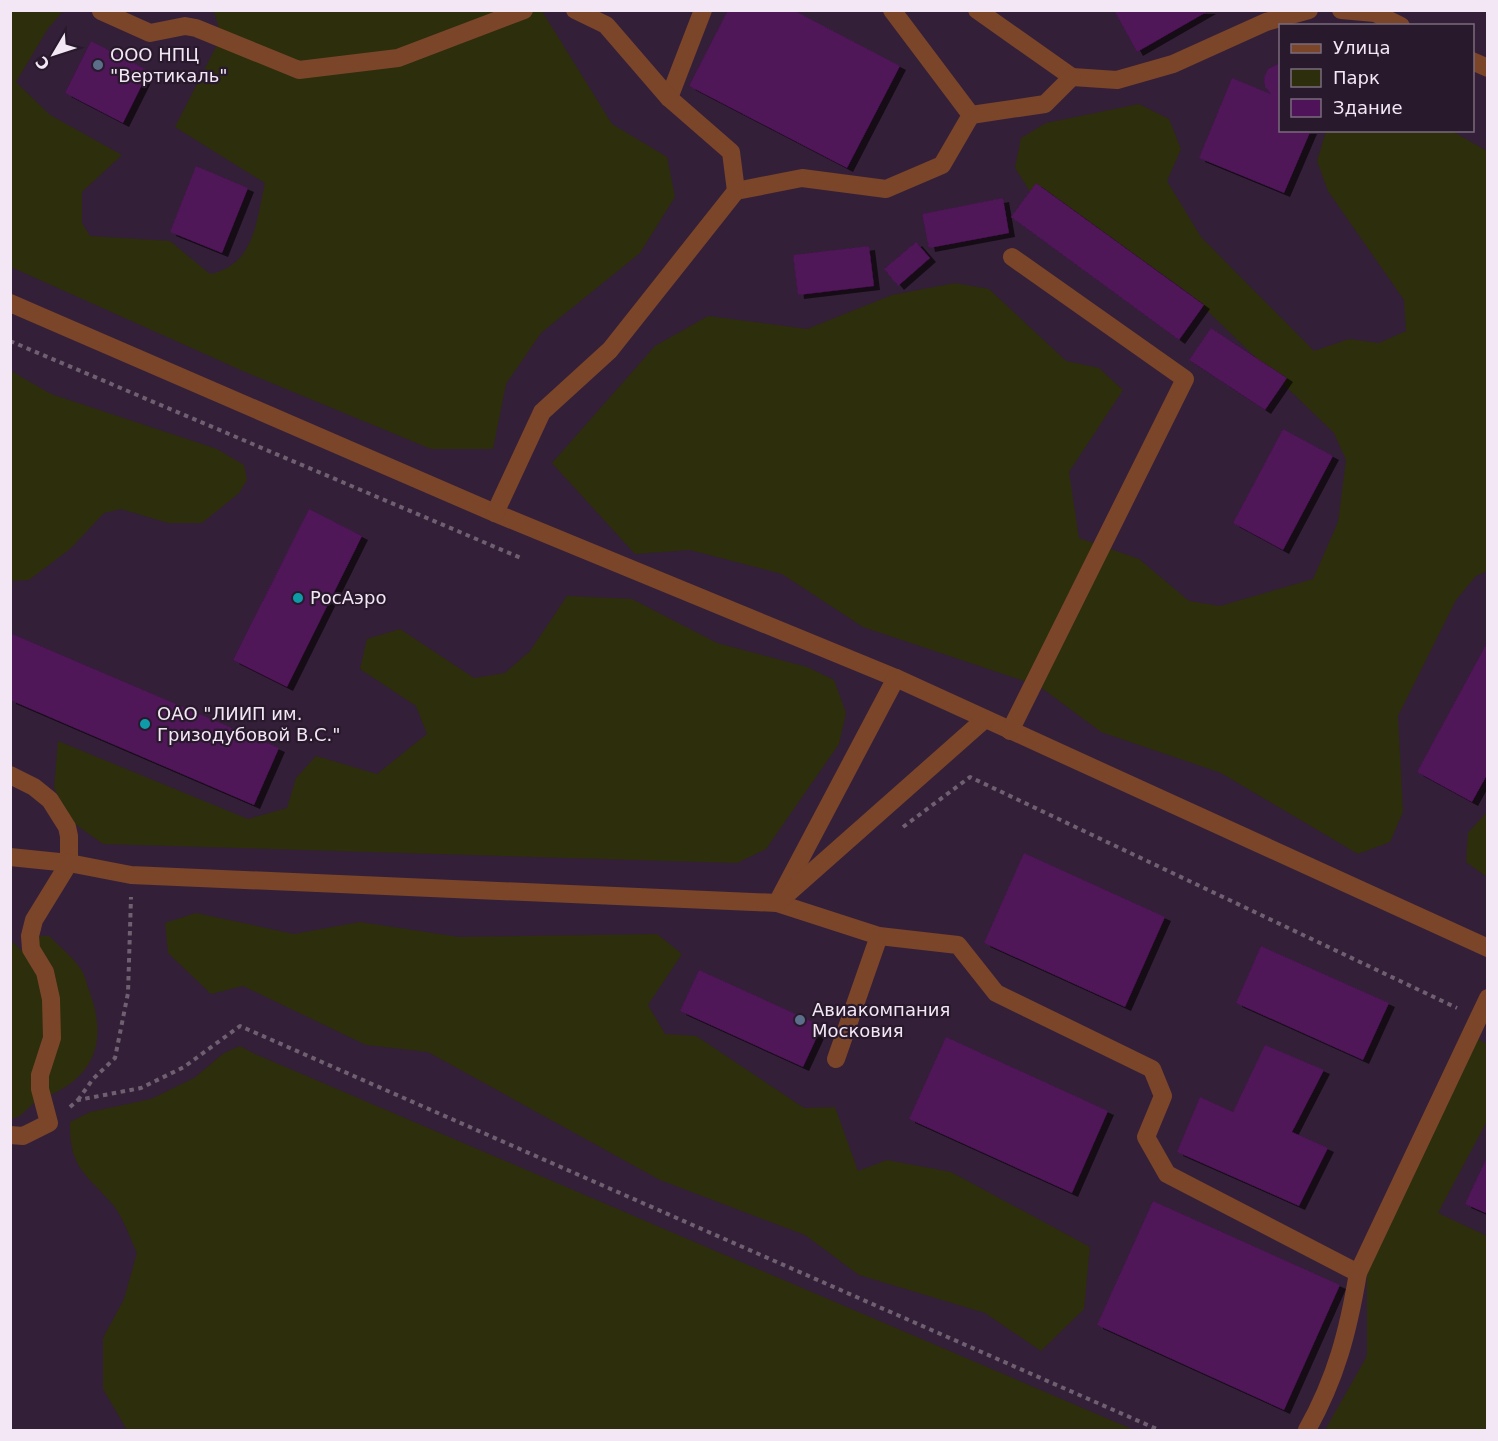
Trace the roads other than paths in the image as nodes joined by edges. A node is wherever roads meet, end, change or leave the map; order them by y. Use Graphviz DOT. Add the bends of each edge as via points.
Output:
graph roads {
  1 [pos="524,10"];
  2 [pos="575,10"];
  3 [pos="704,10"];
  4 [pos="977,10"];
  5 [pos="1309,10"];
  6 [pos="1341,10"];
  7 [pos="101,11"];
  8 [pos="893,11"];
  9 [pos="1397,24"];
  10 [pos="1474,61"];
  11 [pos="1488,68"];
  12 [pos="1072,76"];
  13 [pos="669,98"];
  14 [pos="971,115"];
  15 [pos="736,191"];
  16 [pos="1012,257"];
  17 [pos="10,303"];
  18 [pos="495,513"];
  19 [pos="896,678"];
  20 [pos="985,719"];
  21 [pos="1010,731"];
  22 [pos="10,775"];
  23 [pos="10,857"];
  24 [pos="69,863"];
  25 [pos="777,903"];
  26 [pos="879,936"];
  27 [pos="1488,948"];
  28 [pos="1488,998"];
  29 [pos="836,1059"];
  30 [pos="10,1135"];
  31 [pos="1358,1273"];
  32 [pos="1307,1431"];
  1 -- 7 [label="lane" via="398,58 299,70 196,28 185,26 150,33"];
  2 -- 13 [label="lane" via="606,25"];
  3 -- 13 [label="lane"];
  4 -- 12 [label="lane"];
  5 -- 12 [label="lane" via="1266,22 1173,64 1117,80"];
  6 -- 9 [label="lane" via="1375,13"];
  8 -- 14 [label="lane"];
  10 -- 11 [label="lane"];
  12 -- 14 [label="lane" via="1045,104"];
  13 -- 15 [label="lane" via="731,152"];
  14 -- 15 [label="lane" via="942,165 886,189 802,177"];
  15 -- 18 [label="lane" via="610,350 542,412"];
  16 -- 21 [label="lane" via="1185,379"];
  17 -- 18 [label="lane"];
  18 -- 19 [label="lane"];
  19 -- 20 [label="lane"];
  19 -- 25 [label="lane"];
  20 -- 21 [label="lane"];
  20 -- 25 [label="lane"];
  21 -- 27 [label="lane"];
  22 -- 24 [label="lane" via="42,793 56,809 69,836"];
  23 -- 24 [label="lane"];
  24 -- 25 [label="lane" via="132,875"];
  24 -- 30 [label="lane" via="34,920 30,936 31,949 45,972 51,999 52,1038 40,1082 49,1123 23,1136"];
  25 -- 26 [label="lane"];
  26 -- 29 [label="lane"];
  26 -- 31 [label="lane" via="958,945 996,993 1152,1069 1163,1096 1146,1137 1167,1174"];
  28 -- 31 [label="lane"];
  31 -- 32 [label="lane" via="1350,1320 1328,1392"];
}
